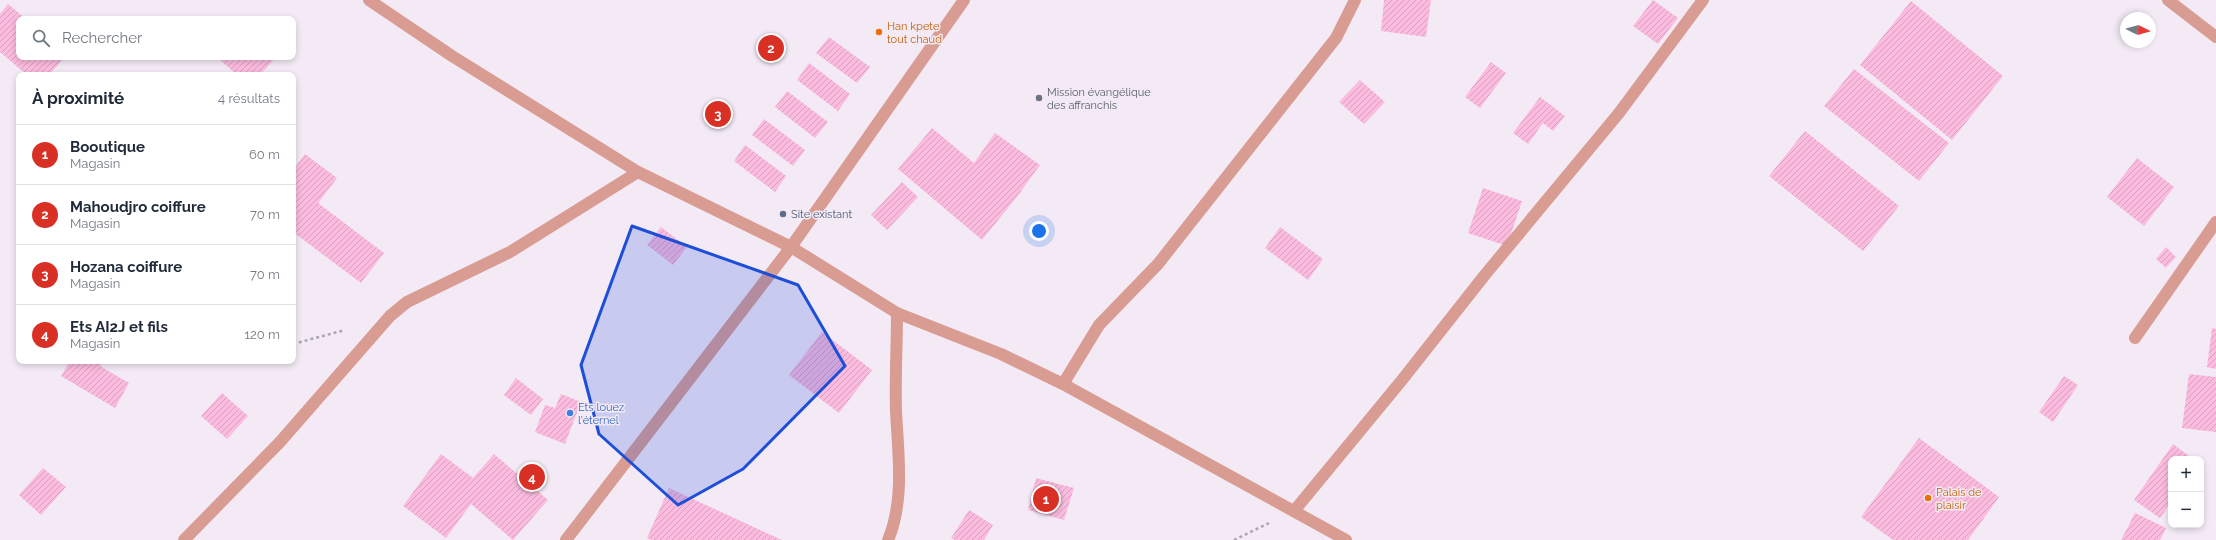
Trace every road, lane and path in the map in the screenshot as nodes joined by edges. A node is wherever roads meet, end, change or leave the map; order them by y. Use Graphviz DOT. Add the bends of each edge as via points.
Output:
graph roads {
  1 [pos="369,0"];
  2 [pos="964,0"];
  3 [pos="1355,0"];
  4 [pos="1704,0"];
  5 [pos="2168,0"];
  6 [pos="2216,37"];
  7 [pos="638,172"];
  8 [pos="2216,222"];
  9 [pos="791,247"];
  10 [pos="897,313"];
  11 [pos="2135,338"];
  12 [pos="1064,384"];
  13 [pos="1294,511"];
  14 [pos="184,540"];
  15 [pos="566,540"];
  16 [pos="888,540"];
  17 [pos="1234,540"];
  18 [pos="1346,540"];
  1 -- 7 [label="street" via="452,56"];
  2 -- 9 [label="street"];
  3 -- 12 [label="street" via="1336,38 1158,264 1099,326"];
  4 -- 13 [label="street" via="1619,113"];
  5 -- 6 [label="street"];
  7 -- 9 [label="street"];
  7 -- 14 [label="street" via="510,252 407,302 390,316 280,442"];
  8 -- 11 [label="street"];
  9 -- 10 [label="street"];
  9 -- 15 [label="street"];
  10 -- 12 [label="street" via="1001,354"];
  10 -- 16 [label="street" via="896,410 900,478 894,526"];
  12 -- 13 [label="street"];
  13 -- 17 [label="path"];
  13 -- 18 [label="street"];
}
